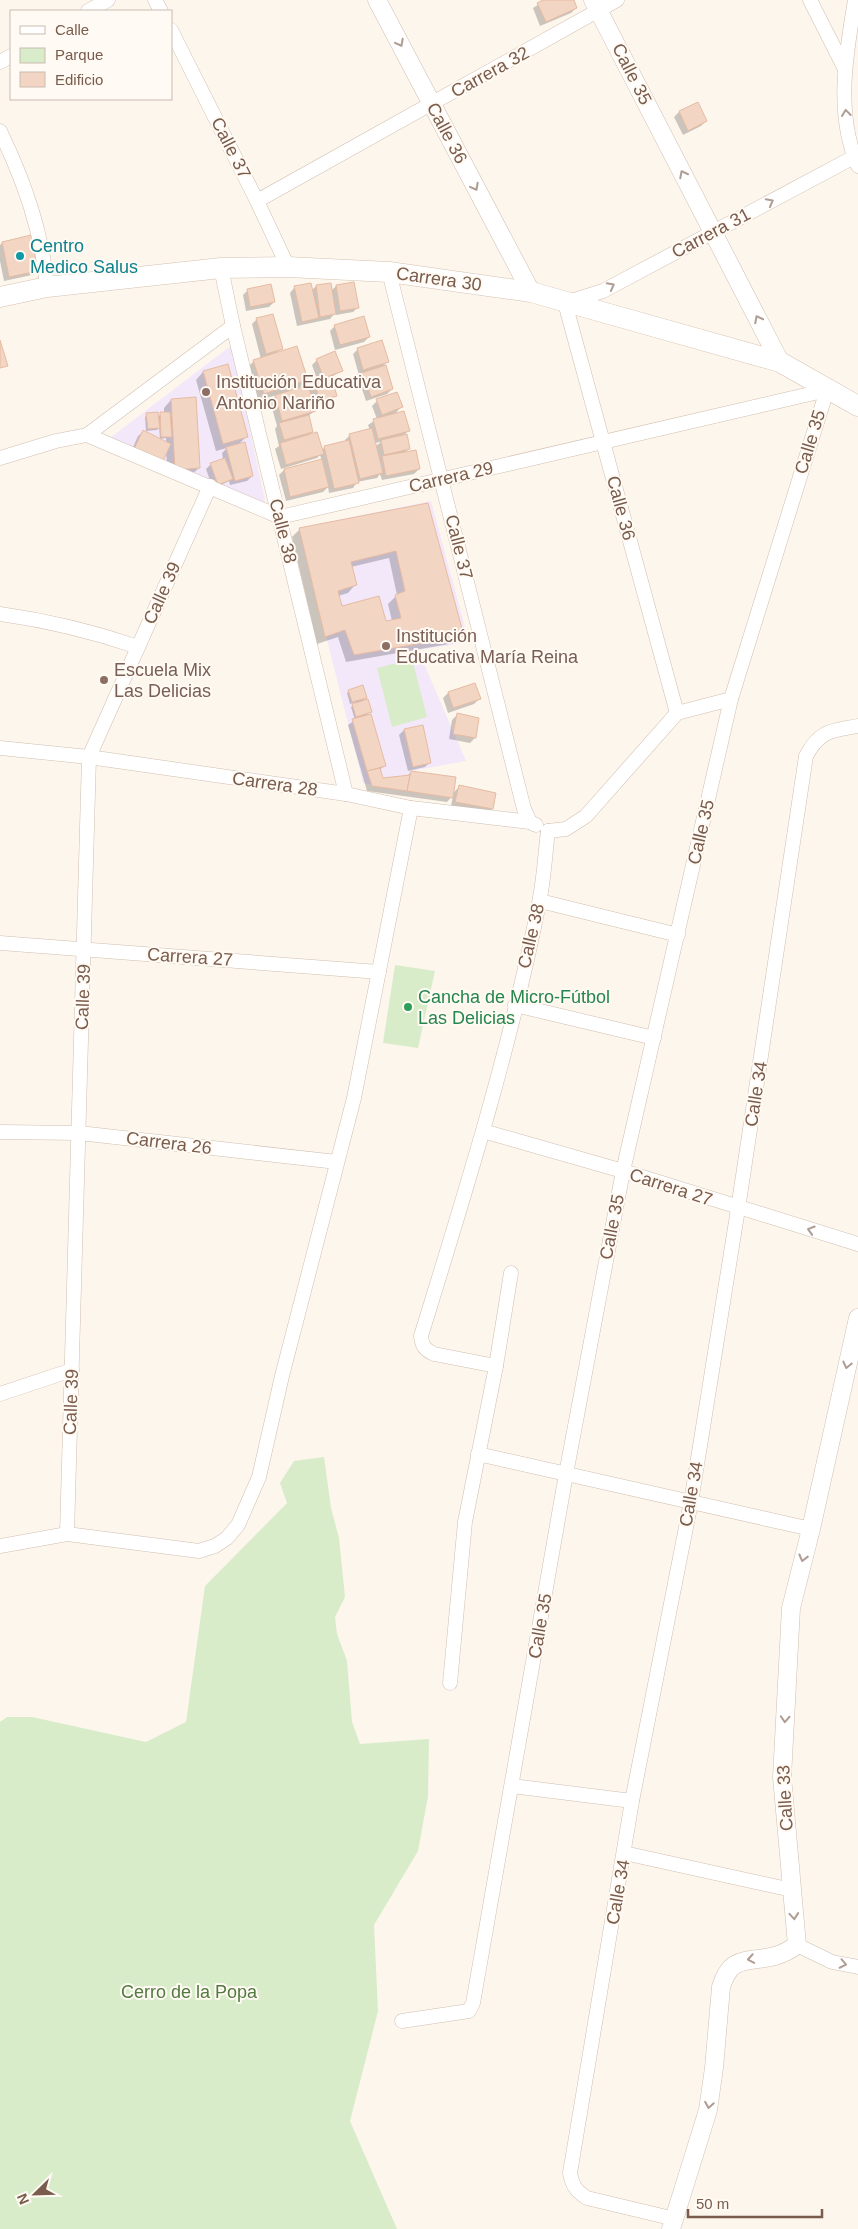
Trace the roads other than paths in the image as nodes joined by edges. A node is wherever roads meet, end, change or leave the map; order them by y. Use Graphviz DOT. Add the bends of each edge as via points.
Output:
graph roads {
  1 [pos="108,0"];
  2 [pos="377,0"];
  3 [pos="617,0"];
  4 [pos="810,0"];
  5 [pos="855,0"];
  6 [pos="596,6"];
  7 [pos="90,10"];
  8 [pos="855,20"];
  9 [pos="172,33"];
  10 [pos="845,69"];
  11 [pos="432,104"];
  12 [pos="0,131"];
  13 [pos="856,161"];
  14 [pos="258,201"];
  15 [pos="713,232"];
  16 [pos="288,267"];
  17 [pos="221,268"];
  18 [pos="389,272"];
  19 [pos="47,287"];
  20 [pos="531,292"];
  21 [pos="0,298"];
  22 [pos="565,303"];
  23 [pos="233,326"];
  24 [pos="780,362"];
  25 [pos="827,390"];
  26 [pos="858,406"];
  27 [pos="87,435"];
  28 [pos="603,441"];
  29 [pos="0,458"];
  30 [pos="442,479"];
  31 [pos="210,486"];
  32 [pos="280,517"];
  33 [pos="0,614"];
  34 [pos="138,647"];
  35 [pos="731,699"];
  36 [pos="677,713"];
  37 [pos="858,726"];
  38 [pos="0,748"];
  39 [pos="90,757"];
  40 [pos="346,794"];
  41 [pos="412,808"];
  42 [pos="530,822"];
  43 [pos="548,831"];
  44 [pos="540,901"];
  45 [pos="678,936"];
  46 [pos="0,942"];
  47 [pos="84,950"];
  48 [pos="379,972"];
  49 [pos="516,1006"];
  50 [pos="654,1038"];
  51 [pos="483,1131"];
  52 [pos="0,1132"];
  53 [pos="79,1133"];
  54 [pos="336,1162"];
  55 [pos="623,1171"];
  56 [pos="738,1209"];
  57 [pos="858,1244"];
  58 [pos="511,1273"];
  59 [pos="858,1318"];
  60 [pos="496,1366"];
  61 [pos="72,1370"];
  62 [pos="0,1394"];
  63 [pos="478,1454"];
  64 [pos="566,1474"];
  65 [pos="691,1502"];
  66 [pos="811,1529"];
  67 [pos="67,1534"];
  68 [pos="0,1546"];
  69 [pos="450,1683"];
  70 [pos="512,1786"];
  71 [pos="632,1801"];
  72 [pos="624,1853"];
  73 [pos="792,1890"];
  74 [pos="796,1945"];
  75 [pos="858,1967"];
  76 [pos="402,2021"];
  77 [pos="673,2224"];
  1 -- 7 [label="street"];
  2 -- 11 [label="street, Calle 36, one-way"];
  3 -- 6 [label="street, Carrera 32"];
  4 -- 10 [label="street"];
  5 -- 8 [label="street"];
  6 -- 11 [label="street, Carrera 32"];
  15 -- 6 [label="street, Calle 35, one-way"];
  8 -- 10 [label="street"];
  9 -- 14 [label="street, Calle 37"];
  13 -- 10 [label="street, one-way" via="844,112"];
  11 -- 14 [label="street, Carrera 32"];
  11 -- 20 [label="street, Calle 36, one-way"];
  12 -- 19 [label="street" via="20,173 36,223"];
  15 -- 13 [label="street, Carrera 31, one-way"];
  14 -- 16 [label="street, Calle 37"];
  22 -- 15 [label="street, Carrera 31, one-way" via="602,290"];
  24 -- 15 [label="street, Calle 35, one-way"];
  16 -- 17 [label="main road, Carrera 30"];
  16 -- 18 [label="main road, Carrera 30"];
  17 -- 19 [label="main road, Carrera 30"];
  17 -- 23 [label="street, Calle 38"];
  18 -- 20 [label="main road, Carrera 30"];
  18 -- 30 [label="street, Calle 37"];
  19 -- 21 [label="main road, Carrera 30"];
  20 -- 22 [label="main road, Carrera 30"];
  22 -- 24 [label="main road, Carrera 30"];
  22 -- 28 [label="street, Calle 36"];
  23 -- 27 [label="street"];
  23 -- 32 [label="street, Calle 38"];
  24 -- 25 [label="main road, Carrera 30"];
  25 -- 26 [label="main road, Carrera 30"];
  25 -- 28 [label="street, Carrera 29"];
  25 -- 35 [label="street, Calle 35"];
  27 -- 29 [label="street"];
  27 -- 31 [label="street"];
  28 -- 30 [label="street, Carrera 29"];
  28 -- 36 [label="street, Calle 36"];
  30 -- 32 [label="street, Carrera 29"];
  30 -- 42 [label="street, Calle 37" via="524,809"];
  31 -- 32 [label="street"];
  31 -- 34 [label="street, Calle 39"];
  32 -- 40 [label="street, Calle 38"];
  33 -- 34 [label="street" via="50,621"];
  34 -- 39 [label="street, Calle 39"];
  35 -- 36 [label="street"];
  35 -- 45 [label="street, Calle 35"];
  36 -- 43 [label="street" via="586,816 566,829"];
  37 -- 56 [label="street, Calle 34" via="824,732 806,756"];
  38 -- 39 [label="street, Carrera 28"];
  39 -- 40 [label="street, Carrera 28"];
  39 -- 47 [label="street, Calle 39"];
  40 -- 41 [label="street, Carrera 28"];
  41 -- 42 [label="street, Carrera 28"];
  41 -- 48 [label="street"];
  42 -- 43 [label="street, Carrera 28"];
  43 -- 44 [label="street, Calle 38"];
  44 -- 45 [label="street"];
  44 -- 49 [label="street, Calle 38"];
  45 -- 50 [label="street, Calle 35"];
  46 -- 47 [label="street, Carrera 27"];
  47 -- 48 [label="street, Carrera 27"];
  47 -- 53 [label="street, Calle 39"];
  48 -- 54 [label="street" via="354,1098"];
  49 -- 50 [label="street"];
  49 -- 51 [label="street, Calle 38"];
  50 -- 55 [label="street, Calle 35"];
  51 -- 55 [label="street, Carrera 27"];
  51 -- 60 [label="street, Calle 38" via="421,1336 422,1344 434,1354"];
  52 -- 53 [label="street, Carrera 26"];
  53 -- 54 [label="street, Carrera 26"];
  53 -- 61 [label="street, Calle 39"];
  54 -- 67 [label="street" via="259,1477 238,1525 215,1546 199,1551"];
  55 -- 56 [label="street, Carrera 27"];
  55 -- 64 [label="street, Calle 35"];
  57 -- 56 [label="street, Carrera 27, one-way"];
  56 -- 65 [label="street, Calle 34"];
  58 -- 60 [label="street"];
  59 -- 66 [label="street, Calle 33, one-way"];
  60 -- 63 [label="street"];
  61 -- 62 [label="street"];
  61 -- 67 [label="street, Calle 39"];
  63 -- 64 [label="street"];
  63 -- 69 [label="street" via="465,1522"];
  64 -- 65 [label="street"];
  64 -- 70 [label="street, Calle 35"];
  65 -- 66 [label="street"];
  65 -- 71 [label="street, Calle 34"];
  66 -- 73 [label="street, Calle 33, one-way" via="791,1608 782,1777"];
  67 -- 68 [label="street"];
  70 -- 71 [label="street"];
  70 -- 76 [label="street, Calle 35" via="473,2004 469,2011"];
  71 -- 72 [label="street, Calle 34"];
  72 -- 73 [label="street"];
  72 -- 77 [label="street, Calle 34" via="570,2173 572,2184 587,2198"];
  73 -- 74 [label="street, Calle 33, one-way"];
  74 -- 75 [label="street, one-way" via="832,1962"];
  74 -- 77 [label="street, one-way" via="776,1956 739,1962 724,1976 720,1988 708,2110"];
}
